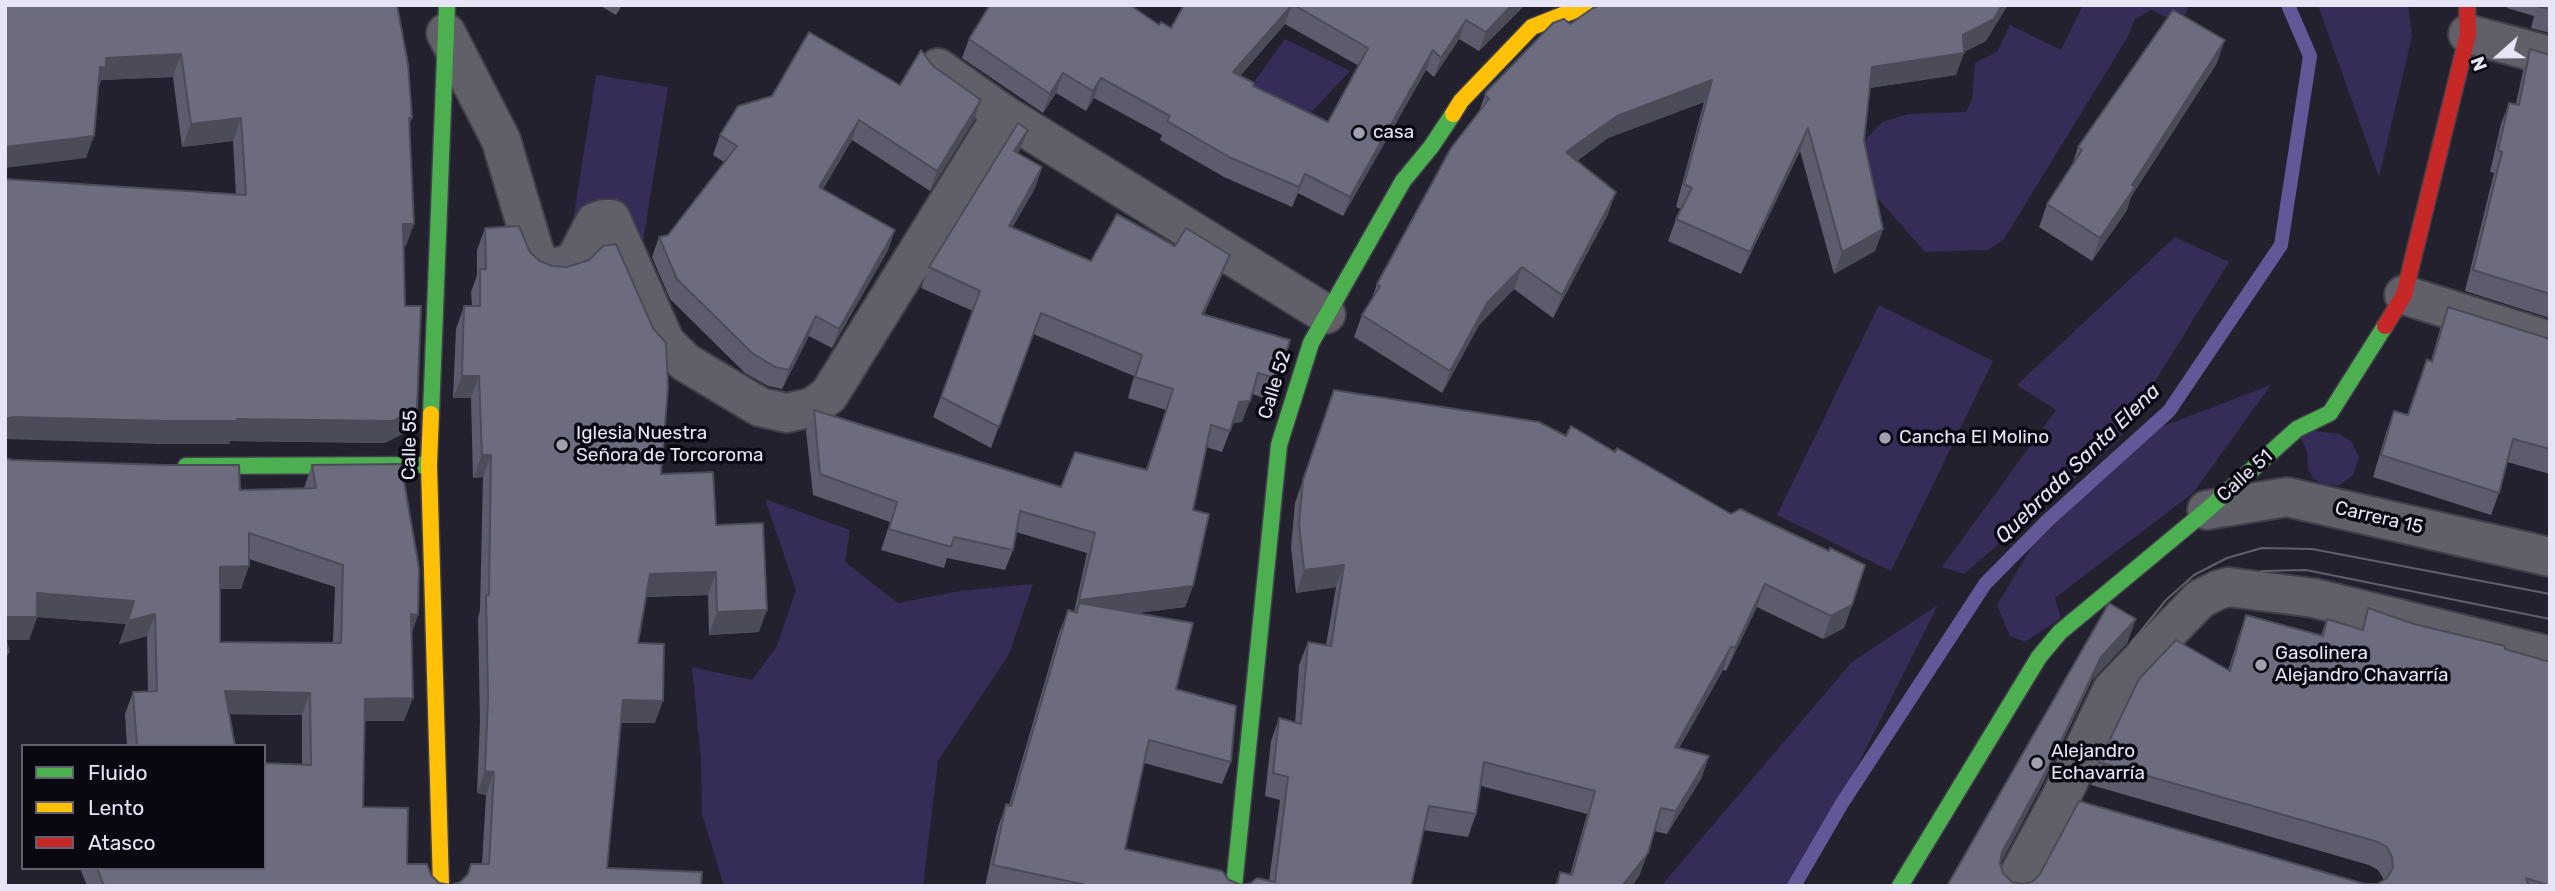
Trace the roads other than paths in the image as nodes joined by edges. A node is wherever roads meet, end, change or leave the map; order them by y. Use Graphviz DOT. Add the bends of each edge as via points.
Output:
graph roads {
  1 [pos="1588,5"];
  2 [pos="446,19"];
  3 [pos="2467,20"];
  4 [pos="2550,56"];
  5 [pos="938,68"];
  6 [pos="1003,114"];
  7 [pos="2404,295"];
  8 [pos="1326,314"];
  9 [pos="2550,341"];
  10 [pos="429,465"];
  11 [pos="172,466"];
  12 [pos="2207,510"];
  13 [pos="2550,557"];
  14 [pos="2550,656"];
  15 [pos="2060,800"];
  16 [pos="2099,811"];
  17 [pos="441,886"];
  18 [pos="1234,886"];
  19 [pos="1900,886"];
  20 [pos="2013,886"];
  1 -- 8 [label="street, Calle 52" via="1532,27 1461,101 1403,181"];
  2 -- 6 [label="street" via="502,140 541,264 552,268 574,262 596,222 611,219 666,342 685,362 760,407 787,412 813,407 829,395"];
  2 -- 10 [label="street, Calle 55"];
  3 -- 4 [label="street"];
  3 -- 7 [label="street, Calle 51"];
  5 -- 6 [label="street"];
  6 -- 8 [label="street"];
  7 -- 9 [label="street"];
  7 -- 12 [label="street, Calle 51" via="2330,413 2297,429"];
  8 -- 18 [label="street, Calle 52" via="1311,343 1279,445"];
  10 -- 11 [label="street"];
  10 -- 17 [label="street, Calle 55"];
  12 -- 13 [label="street, Carrera 15" via="2287,497"];
  12 -- 19 [label="street, Calle 51" via="2095,601 2039,657"];
  14 -- 15 [label="street" via="2314,598 2228,587 2200,599 2112,690"];
  15 -- 16 [label="street"];
  15 -- 20 [label="street"];
}
